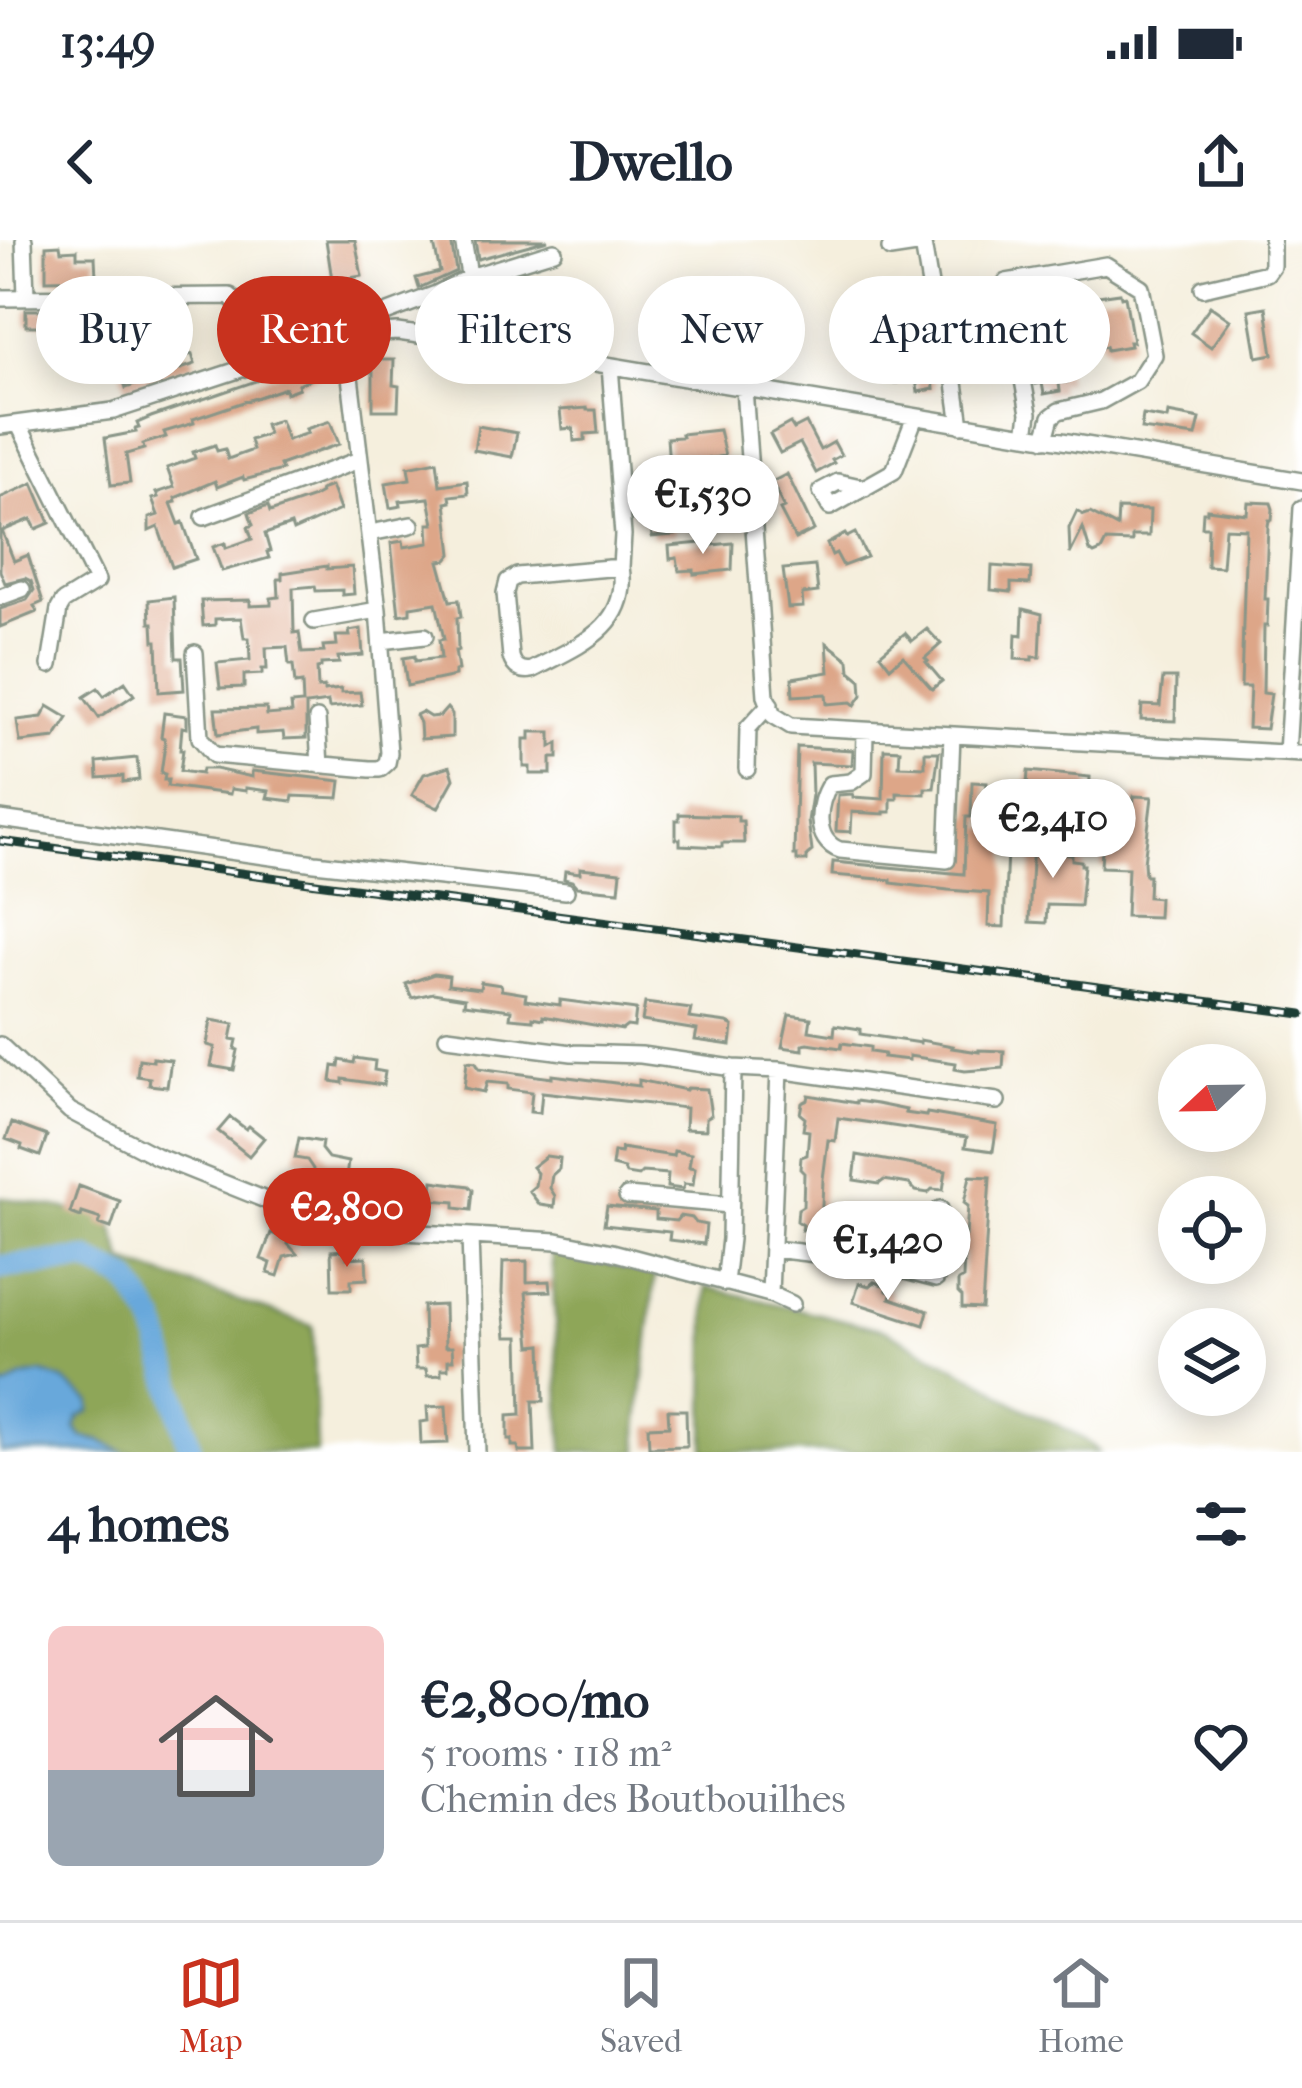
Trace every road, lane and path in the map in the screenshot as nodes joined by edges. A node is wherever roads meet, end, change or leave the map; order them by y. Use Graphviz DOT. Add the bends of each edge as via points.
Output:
graph roads {
  1 [pos="25,240"];
  2 [pos="463,240"];
  3 [pos="1271,240"];
  4 [pos="890,249"];
  5 [pos="554,250"];
  6 [pos="470,276"];
  7 [pos="473,276"];
  8 [pos="928,276"];
  9 [pos="1041,276"];
  10 [pos="1203,288"];
  11 [pos="26,296"];
  12 [pos="217,296"];
  13 [pos="0,298"];
  14 [pos="614,367"];
  15 [pos="217,375"];
  16 [pos="351,384"];
  17 [pos="611,384"];
  18 [pos="955,384"];
  19 [pos="1024,384"];
  20 [pos="744,388"];
  21 [pos="915,417"];
  22 [pos="20,425"];
  23 [pos="962,425"];
  24 [pos="0,426"];
  25 [pos="1026,436"];
  26 [pos="1045,439"];
  27 [pos="359,460"];
  28 [pos="1302,481"];
  29 [pos="865,488"];
  30 [pos="1302,508"];
  31 [pos="204,517"];
  32 [pos="411,525"];
  33 [pos="370,533"];
  34 [pos="621,567"];
  35 [pos="22,589"];
  36 [pos="0,597"];
  37 [pos="378,610"];
  38 [pos="314,621"];
  39 [pos="425,636"];
  40 [pos="381,641"];
  41 [pos="195,653"];
  42 [pos="50,665"];
  43 [pos="771,710"];
  44 [pos="317,719"];
  45 [pos="865,732"];
  46 [pos="952,735"];
  47 [pos="1294,754"];
  48 [pos="320,765"];
  49 [pos="746,770"];
  50 [pos="0,819"];
  51 [pos="566,891"];
  52 [pos="447,1037"];
  53 [pos="0,1046"];
  54 [pos="734,1068"];
  55 [pos="778,1070"];
  56 [pos="997,1101"];
  57 [pos="627,1196"];
  58 [pos="730,1204"];
  59 [pos="940,1209"];
  60 [pos="470,1236"];
  61 [pos="773,1249"];
  62 [pos="725,1283"];
  63 [pos="770,1294"];
  64 [pos="792,1304"];
  65 [pos="477,1452"];
  1 -- 11 [label="street"];
  2 -- 6 [label="street"];
  3 -- 10 [label="street" via="1267,273"];
  4 -- 8 [label="street" via="922,244"];
  5 -- 7 [label="street"];
  9 -- 26 [label="street" via="1106,265 1141,287 1154,355 1137,380 1051,417"];
  11 -- 12 [label="street"];
  11 -- 13 [label="street"];
  14 -- 20 [label="street"];
  15 -- 22 [label="street" via="113,411"];
  16 -- 27 [label="street"];
  17 -- 34 [label="street"];
  18 -- 23 [label="street"];
  19 -- 25 [label="street"];
  20 -- 21 [label="street"];
  20 -- 43 [label="street"];
  21 -- 23 [label="street"];
  21 -- 29 [label="street" via="894,471"];
  22 -- 24 [label="street"];
  22 -- 42 [label="street" via="97,581 58,609"];
  23 -- 25 [label="street"];
  25 -- 26 [label="street"];
  26 -- 28 [label="street"];
  27 -- 31 [label="street"];
  27 -- 33 [label="street"];
  30 -- 47 [label="street"];
  32 -- 33 [label="street"];
  33 -- 37 [label="street"];
  34 -- 34 [label="street" via="508,581 515,666 532,670 603,628 620,600"];
  35 -- 36 [label="street"];
  37 -- 38 [label="street"];
  37 -- 40 [label="street"];
  39 -- 40 [label="street"];
  40 -- 48 [label="street" via="387,763"];
  41 -- 48 [label="street" via="200,737 214,755"];
  43 -- 45 [label="street" via="791,726"];
  43 -- 49 [label="street" via="748,728"];
  44 -- 48 [label="street"];
  45 -- 46 [label="street"];
  45 -- 46 [label="street" via="864,773 830,784 821,797 821,836 840,850 947,860"];
  46 -- 47 [label="street"];
  50 -- 51 [label="street"];
  52 -- 54 [label="street"];
  53 -- 60 [label="street" via="70,1111 313,1220"];
  54 -- 55 [label="street"];
  54 -- 58 [label="street"];
  55 -- 56 [label="street"];
  55 -- 61 [label="street"];
  57 -- 58 [label="street"];
  58 -- 62 [label="street"];
  59 -- 61 [label="street" via="936,1279"];
  60 -- 62 [label="street" via="582,1245"];
  60 -- 65 [label="street"];
  61 -- 63 [label="street"];
  62 -- 63 [label="street"];
  63 -- 64 [label="street"];
}
